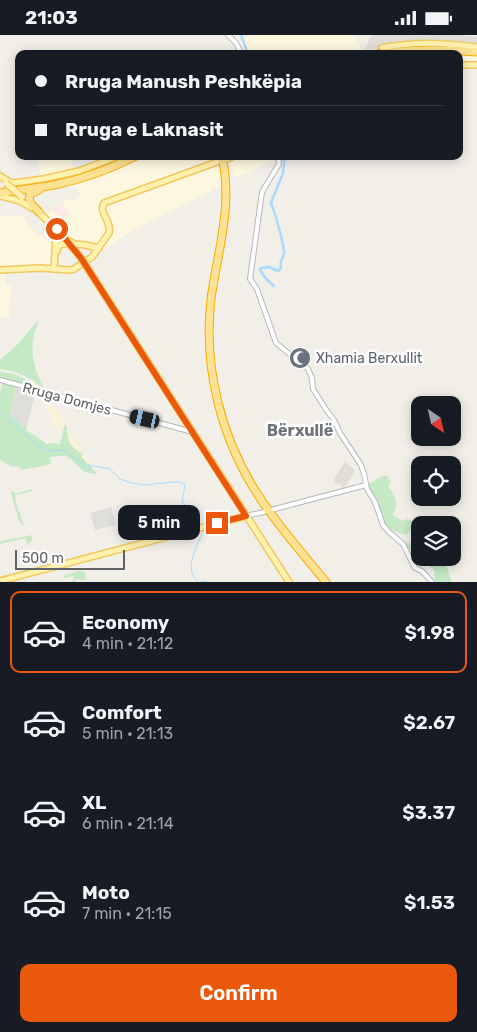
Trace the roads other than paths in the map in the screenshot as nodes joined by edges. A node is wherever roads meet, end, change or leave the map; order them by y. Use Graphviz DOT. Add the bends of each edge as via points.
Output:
graph roads {
  1 [pos="228,35"];
  2 [pos="393,46"];
  3 [pos="477,47"];
  4 [pos="240,50"];
  5 [pos="383,50"];
  6 [pos="416,50"];
  7 [pos="452,50"];
  8 [pos="463,51"];
  9 [pos="463,52"];
  10 [pos="477,53"];
  11 [pos="463,65"];
  12 [pos="477,65"];
  13 [pos="108,160"];
  14 [pos="122,160"];
  15 [pos="127,160"];
  16 [pos="216,160"];
  17 [pos="221,160"];
  18 [pos="278,160"];
  19 [pos="0,175"];
  20 [pos="45,187"];
  21 [pos="225,190"];
  22 [pos="0,193"];
  23 [pos="39,213"];
  24 [pos="46,219"];
  25 [pos="66,238"];
  26 [pos="73,248"];
  27 [pos="95,250"];
  28 [pos="80,258"];
  29 [pos="56,267"];
  30 [pos="0,269"];
  31 [pos="0,380"];
  32 [pos="191,430"];
  33 [pos="366,485"];
  34 [pos="271,510"];
  35 [pos="264,512"];
  36 [pos="246,516"];
  37 [pos="0,581"];
  38 [pos="289,582"];
  39 [pos="324,582"];
  40 [pos="432,582"];
  1 -- 4 [label="street"];
  2 -- 3 [label="main road" via="439,44"];
  2 -- 5 [label="main road"];
  2 -- 6 [label="highway"];
  6 -- 7 [label="highway"];
  8 -- 10 [label="highway"];
  9 -- 10 [label="highway"];
  11 -- 12 [label="main road"];
  13 -- 19 [label="main road" via="79,171 14,183"];
  14 -- 22 [label="highway" via="66,180"];
  15 -- 20 [label="highway"];
  16 -- 27 [label="main road" via="104,203 102,209 110,230"];
  17 -- 21 [label="highway"];
  18 -- 33 [label="street" via="262,192 250,279 257,289 277,345 308,369 313,389 362,467"];
  19 -- 23 [label="main road, bridge"];
  20 -- 22 [label="highway"];
  20 -- 23 [label="highway" via="33,192 29,198"];
  21 -- 39 [label="highway" via="225,215 209,322 212,373 219,408 231,444 252,485"];
  21 -- 39 [label="highway" via="208,303 206,341 213,395 225,435 258,499"];
  22 -- 23 [label="main road"];
  23 -- 24 [label="main road"];
  24 -- 25 [label="main road"];
  24 -- 29 [label="main road" via="56,235"];
  25 -- 26 [label="main road"];
  25 -- 27 [label="main road"];
  26 -- 28 [label="main road"];
  26 -- 29 [label="main road" via="65,243 59,246"];
  27 -- 28 [label="main road" via="80,246"];
  27 -- 29 [label="main road" via="76,268"];
  28 -- 32 [label="main road, bridge"];
  29 -- 30 [label="main road"];
  31 -- 32 [label="street, Rruga Domjes"];
  32 -- 36 [label="main road"];
  33 -- 34 [label="street"];
  33 -- 40 [label="street" via="384,527 402,544 415,568"];
  35 -- 36 [label="street"];
  36 -- 37 [label="main road"];
  36 -- 38 [label="main road"];
}
